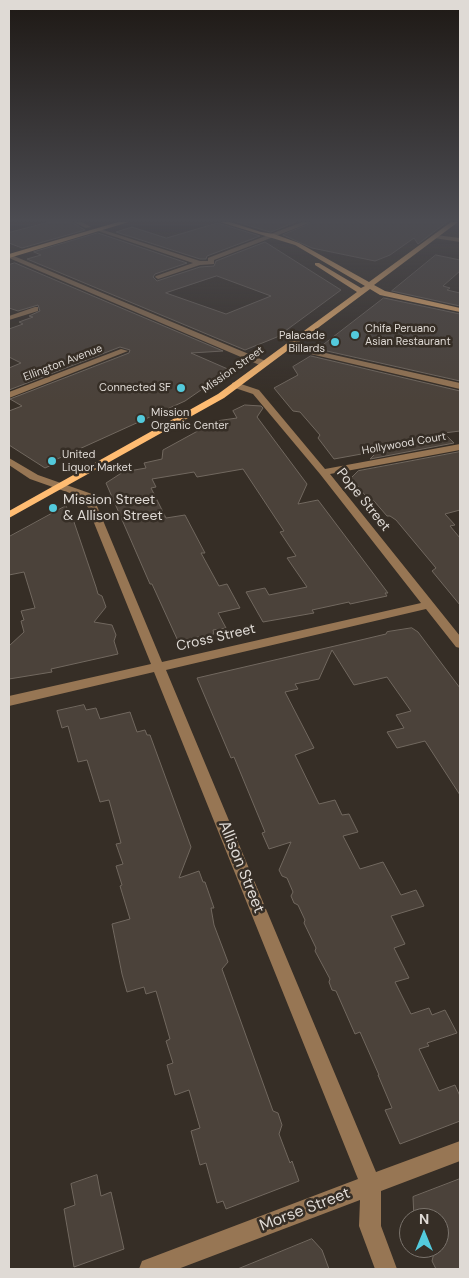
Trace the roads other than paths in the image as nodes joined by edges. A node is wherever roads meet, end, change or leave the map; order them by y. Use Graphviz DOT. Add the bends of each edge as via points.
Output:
graph roads {
  1 [pos="70,282"];
  2 [pos="345,282"];
  3 [pos="361,282"];
  4 [pos="374,282"];
  5 [pos="368,286"];
  6 [pos="361,292"];
  7 [pos="35,309"];
  8 [pos="460,310"];
  9 [pos="460,316"];
  10 [pos="9,318"];
  11 [pos="288,346"];
  12 [pos="124,351"];
  13 [pos="264,364"];
  14 [pos="235,385"];
  15 [pos="460,386"];
  16 [pos="9,395"];
  17 [pos="460,447"];
  18 [pos="9,461"];
  19 [pos="323,472"];
  20 [pos="59,486"];
  21 [pos="9,514"];
  22 [pos="429,605"];
  23 [pos="460,644"];
  24 [pos="158,666"];
  25 [pos="9,701"];
  26 [pos="460,1151"];
  27 [pos="371,1185"];
  28 [pos="150,1269"];
  29 [pos="386,1269"];
  1 -- 13 [label="street"];
  2 -- 6 [label="main road"];
  3 -- 5 [label="main road"];
  4 -- 5 [label="main road, Mission Street"];
  5 -- 6 [label="main road, Mission Street"];
  5 -- 8 [label="main road" via="399,297"];
  6 -- 9 [label="main road" via="391,302"];
  6 -- 11 [label="main road, Mission Street"];
  7 -- 10 [label="street"];
  11 -- 13 [label="main road, Mission Street"];
  11 -- 15 [label="street"];
  12 -- 16 [label="street, Ellington Avenue"];
  13 -- 14 [label="main road, Mission Street"];
  14 -- 19 [label="street, Pope Street" via="256,392"];
  14 -- 20 [label="main road, Mission Street"];
  17 -- 19 [label="street, Hollywood Court"];
  18 -- 20 [label="street, Allison Street" via="34,477"];
  19 -- 22 [label="street, Pope Street"];
  20 -- 21 [label="main road, Mission Street"];
  20 -- 24 [label="street, Allison Street" via="88,496"];
  22 -- 23 [label="street, Pope Street"];
  22 -- 24 [label="street, Cross Street"];
  24 -- 25 [label="street, Cross Street"];
  24 -- 27 [label="street, Allison Street"];
  26 -- 27 [label="street, Morse Street"];
  27 -- 28 [label="street, Morse Street"];
  27 -- 29 [label="street, Allison Street" via="370,1226"];
}
